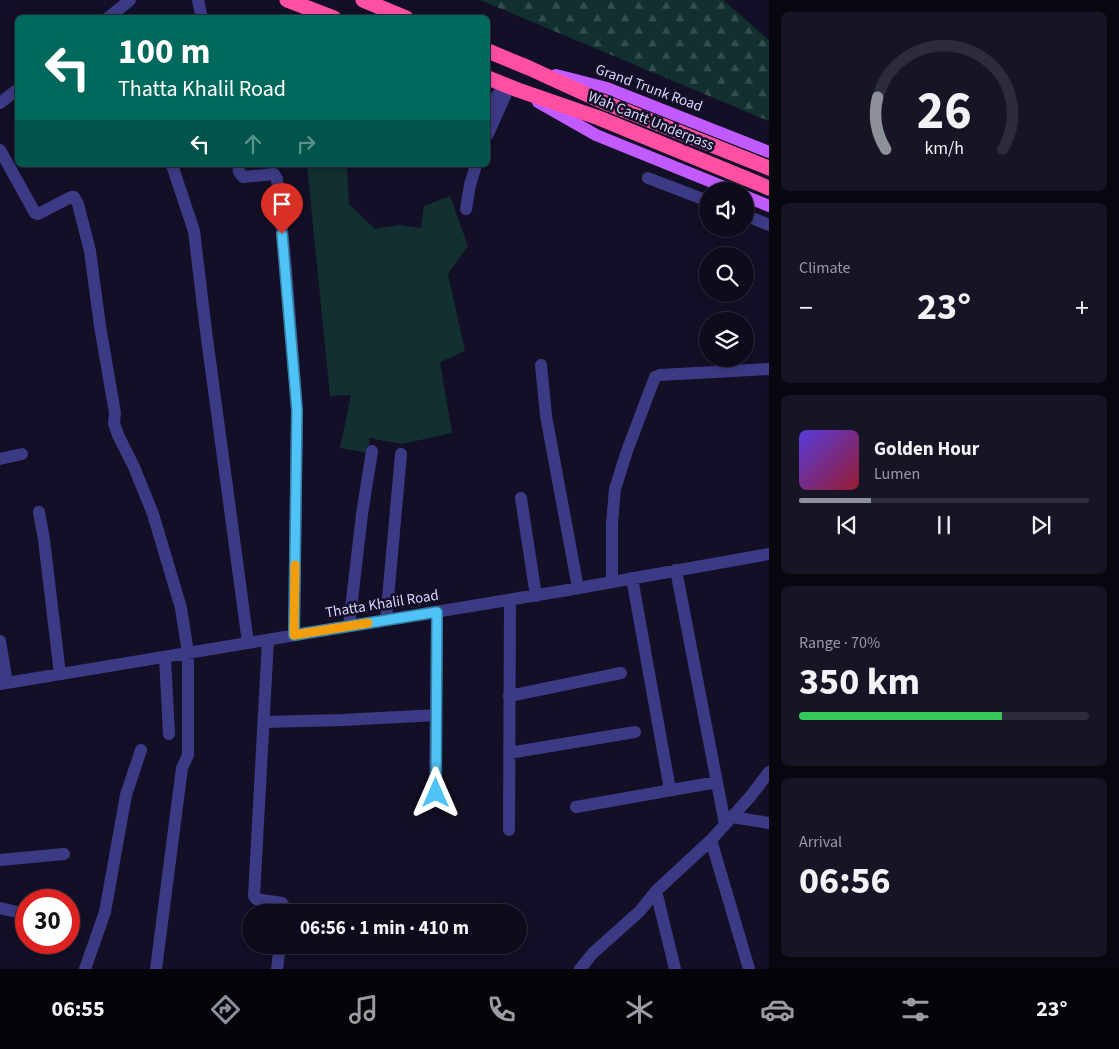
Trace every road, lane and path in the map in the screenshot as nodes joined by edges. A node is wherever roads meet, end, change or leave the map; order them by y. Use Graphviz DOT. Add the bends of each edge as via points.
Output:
graph roads {
  1 [pos="130,0"];
  2 [pos="198,0"];
  3 [pos="287,0"];
  4 [pos="363,0"];
  5 [pos="112,15"];
  6 [pos="201,15"];
  7 [pos="326,15"];
  8 [pos="399,15"];
  9 [pos="490,52"];
  10 [pos="529,68"];
  11 [pos="490,79"];
  12 [pos="511,87"];
  13 [pos="15,91"];
  14 [pos="0,103"];
  15 [pos="490,104"];
  16 [pos="490,130"];
  17 [pos="0,150"];
  18 [pos="769,152"];
  19 [pos="173,167"];
  20 [pos="238,167"];
  21 [pos="475,167"];
  22 [pos="769,168"];
  23 [pos="648,178"];
  24 [pos="712,182"];
  25 [pos="769,188"];
  26 [pos="699,198"];
  27 [pos="754,200"];
  28 [pos="769,206"];
  29 [pos="466,210"];
  30 [pos="754,219"];
  31 [pos="769,225"];
  32 [pos="541,365"];
  33 [pos="769,369"];
  34 [pos="372,451"];
  35 [pos="22,454"];
  36 [pos="401,454"];
  37 [pos="0,459"];
  38 [pos="521,498"];
  39 [pos="39,512"];
  40 [pos="769,554"];
  41 [pos="676,570"];
  42 [pos="632,578"];
  43 [pos="612,582"];
  44 [pos="578,588"];
  45 [pos="536,596"];
  46 [pos="510,600"];
  47 [pos="437,612"];
  48 [pos="386,620"];
  49 [pos="349,626"];
  50 [pos="294,635"];
  51 [pos="268,640"];
  52 [pos="0,641"];
  53 [pos="248,643"];
  54 [pos="188,653"];
  55 [pos="165,657"];
  56 [pos="621,673"];
  57 [pos="60,674"];
  58 [pos="4,683"];
  59 [pos="509,696"];
  60 [pos="436,715"];
  61 [pos="264,722"];
  62 [pos="635,732"];
  63 [pos="169,734"];
  64 [pos="141,750"];
  65 [pos="509,753"];
  66 [pos="769,772"];
  67 [pos="717,782"];
  68 [pos="670,790"];
  69 [pos="436,793"];
  70 [pos="576,807"];
  71 [pos="729,821"];
  72 [pos="769,823"];
  73 [pos="509,830"];
  74 [pos="711,840"];
  75 [pos="64,854"];
  76 [pos="0,860"];
  77 [pos="656,891"];
  78 [pos="283,904"];
  79 [pos="0,908"];
  80 [pos="15,911"];
  81 [pos="279,954"];
  82 [pos="85,969"];
  83 [pos="156,969"];
  84 [pos="277,969"];
  85 [pos="580,969"];
  86 [pos="675,969"];
  87 [pos="749,969"];
  1 -- 5 [label="street"];
  2 -- 6 [label="street"];
  3 -- 7 [label="highway"];
  4 -- 8 [label="highway"];
  9 -- 10 [label="highway, Grand Trunk Road"];
  10 -- 18 [label="main road, Grand Trunk Road" via="607,88"];
  10 -- 22 [label="highway, Wah Cantt Underpass" via="601,101"];
  11 -- 12 [label="highway"];
  12 -- 15 [label="street"];
  12 -- 16 [label="street"];
  12 -- 24 [label="main road" via="596,135"];
  12 -- 25 [label="highway, Wah Cantt Underpass" via="598,118"];
  13 -- 14 [label="street"];
  17 -- 54 [label="street" via="35,213 71,197 78,204 90,252 114,423 153,514 181,608"];
  19 -- 53 [label="street" via="194,231"];
  20 -- 50 [label="street" via="244,177 274,174 277,179 297,410"];
  21 -- 29 [label="street"];
  23 -- 26 [label="street"];
  27 -- 28 [label="main road"];
  30 -- 31 [label="street"];
  32 -- 44 [label="street" via="546,416"];
  33 -- 43 [label="street" via="655,377 615,489"];
  34 -- 49 [label="street"];
  35 -- 37 [label="street"];
  36 -- 48 [label="street"];
  38 -- 45 [label="street"];
  39 -- 57 [label="street"];
  40 -- 41 [label="street, Thatta Khalil Road"];
  41 -- 42 [label="street, Thatta Khalil Road"];
  41 -- 67 [label="street"];
  42 -- 43 [label="street, Thatta Khalil Road"];
  42 -- 68 [label="street"];
  43 -- 44 [label="street, Thatta Khalil Road"];
  44 -- 45 [label="street, Thatta Khalil Road"];
  45 -- 46 [label="street, Thatta Khalil Road"];
  46 -- 47 [label="street, Thatta Khalil Road"];
  46 -- 59 [label="street"];
  47 -- 48 [label="street, Thatta Khalil Road"];
  47 -- 60 [label="street"];
  48 -- 49 [label="street, Thatta Khalil Road"];
  49 -- 50 [label="street, Thatta Khalil Road"];
  50 -- 51 [label="street, Thatta Khalil Road"];
  51 -- 53 [label="street, Thatta Khalil Road"];
  51 -- 61 [label="street"];
  52 -- 58 [label="street"];
  53 -- 54 [label="street, Thatta Khalil Road"];
  54 -- 55 [label="street, Thatta Khalil Road"];
  54 -- 83 [label="street" via="188,755 182,768"];
  55 -- 57 [label="street, Thatta Khalil Road"];
  55 -- 63 [label="street"];
  56 -- 59 [label="street"];
  57 -- 58 [label="street, Thatta Khalil Road"];
  59 -- 65 [label="street"];
  60 -- 61 [label="street"];
  60 -- 69 [label="street"];
  61 -- 78 [label="street" via="254,896"];
  62 -- 65 [label="street"];
  64 -- 82 [label="street" via="126,794 105,912"];
  65 -- 73 [label="street"];
  66 -- 71 [label="street"];
  67 -- 68 [label="street"];
  67 -- 71 [label="street"];
  68 -- 70 [label="street"];
  71 -- 72 [label="street"];
  71 -- 74 [label="street"];
  74 -- 77 [label="street"];
  74 -- 87 [label="street"];
  75 -- 76 [label="street"];
  77 -- 85 [label="street"];
  77 -- 86 [label="street"];
  79 -- 80 [label="street"];
  81 -- 84 [label="street"];
}
